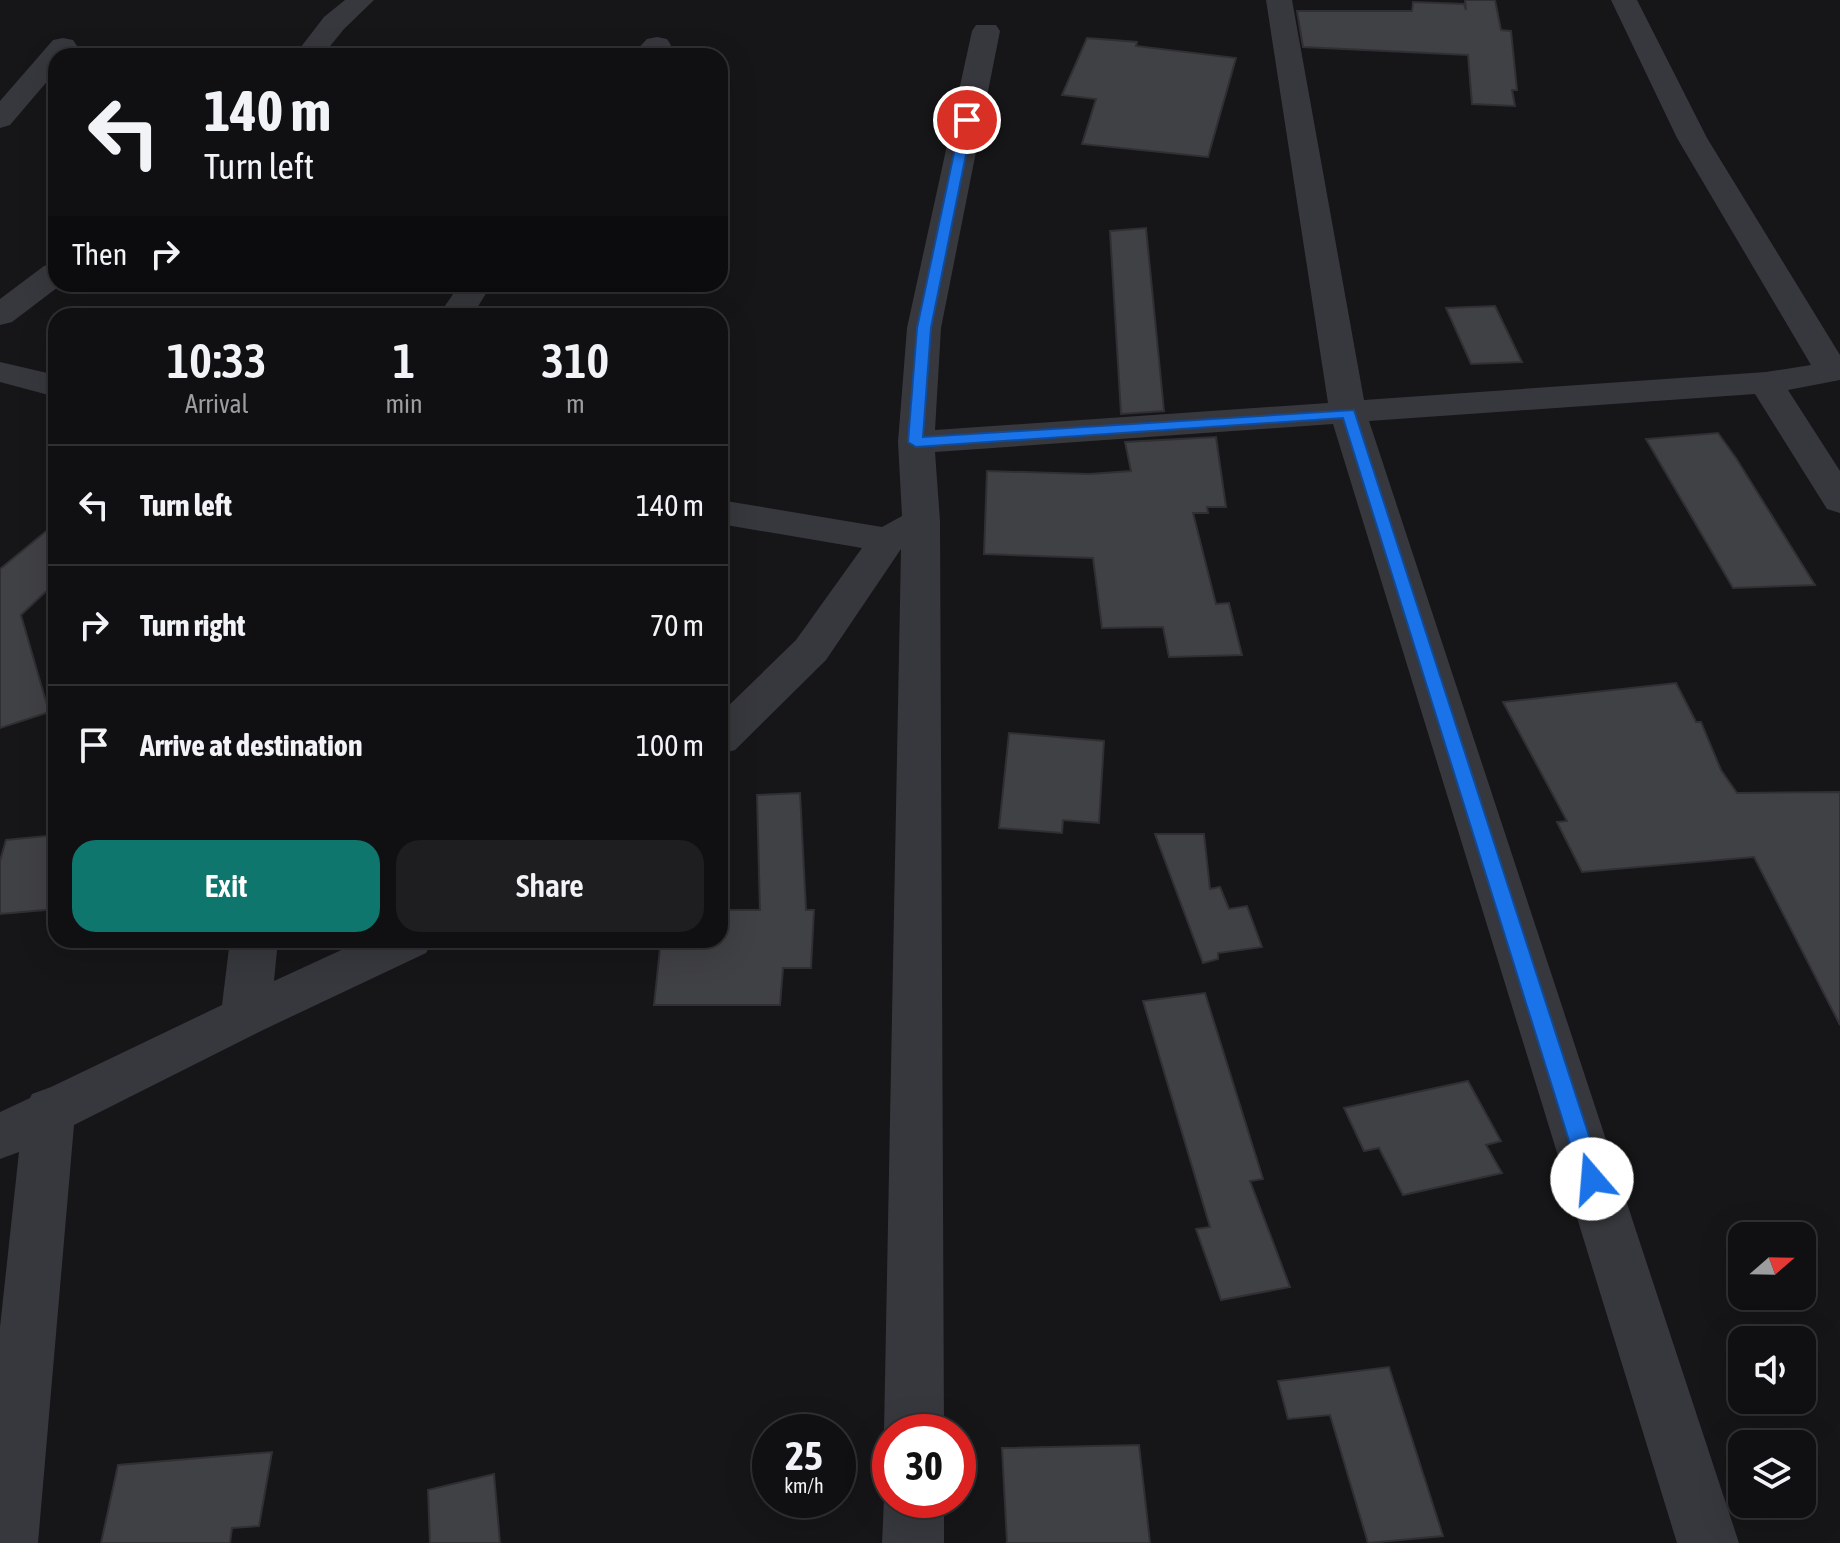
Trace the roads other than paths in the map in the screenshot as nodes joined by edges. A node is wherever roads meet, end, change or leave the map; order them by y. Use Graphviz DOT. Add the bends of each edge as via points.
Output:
graph roads {
  1 [pos="361,0"];
  2 [pos="1279,0"];
  3 [pos="1624,0"];
  4 [pos="986,31"];
  5 [pos="314,48"];
  6 [pos="48,63"];
  7 [pos="0,119"];
  8 [pos="48,279"];
  9 [pos="0,315"];
  10 [pos="1836,370"];
  11 [pos="0,372"];
  12 [pos="1766,383"];
  13 [pos="48,384"];
  14 [pos="1348,413"];
  15 [pos="916,442"];
  16 [pos="1840,501"];
  17 [pos="728,513"];
  18 [pos="904,530"];
  19 [pos="728,731"];
  20 [pos="253,948"];
  21 [pos="392,948"];
  22 [pos="245,1016"];
  23 [pos="50,1109"];
  24 [pos="0,1137"];
  25 [pos="914,1414"];
  26 [pos="914,1518"];
  27 [pos="7,1543"];
  28 [pos="913,1543"];
  29 [pos="1708,1543"];
  1 -- 5 [label="street"];
  2 -- 14 [label="street"];
  3 -- 10 [label="street" via="1692,138"];
  4 -- 15 [label="street" via="924,328"];
  6 -- 7 [label="street"];
  8 -- 9 [label="street"];
  10 -- 12 [label="street"];
  11 -- 13 [label="street"];
  12 -- 14 [label="street"];
  12 -- 16 [label="street"];
  14 -- 15 [label="street"];
  14 -- 29 [label="street"];
  15 -- 18 [label="street"];
  17 -- 18 [label="street"];
  18 -- 19 [label="street" via="811,650"];
  18 -- 25 [label="street"];
  20 -- 22 [label="street"];
  21 -- 22 [label="street"];
  22 -- 23 [label="street"];
  23 -- 24 [label="street"];
  23 -- 27 [label="street"];
  26 -- 28 [label="street"];
}
